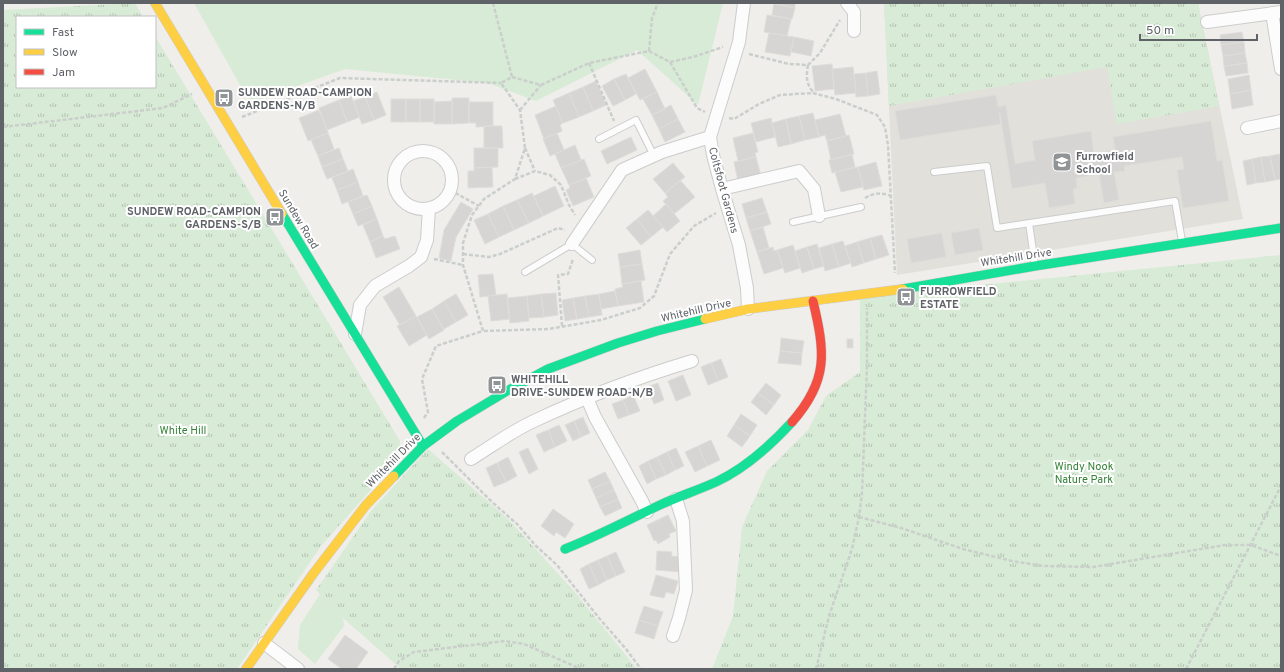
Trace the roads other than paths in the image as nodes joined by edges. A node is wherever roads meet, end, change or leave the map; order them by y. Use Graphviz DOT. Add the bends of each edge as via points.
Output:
graph roads {
  1 [pos="155,3"];
  2 [pos="744,3"];
  3 [pos="848,5"];
  4 [pos="1277,12"];
  5 [pos="1207,22"];
  6 [pos="854,31"];
  7 [pos="1281,68"];
  8 [pos="1281,121"];
  9 [pos="1246,128"];
  10 [pos="710,137"];
  11 [pos="599,139"];
  12 [pos="654,156"];
  13 [pos="934,172"];
  14 [pos="722,189"];
  15 [pos="861,207"];
  16 [pos="429,208"];
  17 [pos="820,216"];
  18 [pos="793,222"];
  19 [pos="1029,223"];
  20 [pos="1281,228"];
  21 [pos="578,239"];
  22 [pos="1182,243"];
  23 [pos="592,260"];
  24 [pos="1035,266"];
  25 [pos="525,272"];
  26 [pos="813,301"];
  27 [pos="748,309"];
  28 [pos="355,334"];
  29 [pos="692,361"];
  30 [pos="587,398"];
  31 [pos="423,446"];
  32 [pos="471,459"];
  33 [pos="676,499"];
  34 [pos="647,512"];
  35 [pos="565,549"];
  36 [pos="673,636"];
  37 [pos="264,643"];
  38 [pos="246,669"];
  39 [pos="298,669"];
  1 -- 28 [label="street, Sundew Road"];
  2 -- 10 [label="street, Coltsfoot Gardens" via="739,42"];
  3 -- 6 [label="street" via="854,12"];
  4 -- 5 [label="street"];
  4 -- 7 [label="street"];
  8 -- 9 [label="street"];
  10 -- 12 [label="street"];
  10 -- 14 [label="street, Coltsfoot Gardens"];
  11 -- 12 [label="lane" via="636,120"];
  12 -- 21 [label="street" via="622,170"];
  13 -- 19 [label="lane" via="987,166 997,228"];
  14 -- 17 [label="street" via="799,171 814,188"];
  14 -- 27 [label="street, Coltsfoot Gardens" via="742,259"];
  15 -- 17 [label="lane"];
  16 -- 16 [label="street" via="446,198 452,180 451,172 436,154 418,151 401,161 394,177 395,187 410,206"];
  16 -- 28 [label="street" via="427,240 421,257 375,286 360,305"];
  17 -- 18 [label="lane"];
  19 -- 22 [label="lane" via="1175,201"];
  19 -- 24 [label="lane"];
  20 -- 22 [label="street, Whitehill Drive"];
  21 -- 23 [label="lane"];
  21 -- 25 [label="lane"];
  22 -- 24 [label="street, Whitehill Drive"];
  24 -- 26 [label="street, Whitehill Drive"];
  26 -- 27 [label="street, Whitehill Drive"];
  26 -- 33 [label="street" via="823,345 819,377 804,409 760,454 734,473"];
  27 -- 31 [label="street, Whitehill Drive" via="651,333 548,369 457,421"];
  28 -- 31 [label="street, Sundew Road"];
  29 -- 30 [label="street"];
  30 -- 32 [label="street" via="533,422"];
  30 -- 34 [label="street"];
  31 -- 37 [label="street, Whitehill Drive" via="366,505"];
  33 -- 34 [label="street"];
  33 -- 36 [label="street" via="683,521 686,590"];
  34 -- 35 [label="street"];
  37 -- 38 [label="street, Whitehill Drive"];
  37 -- 39 [label="street"];
}
